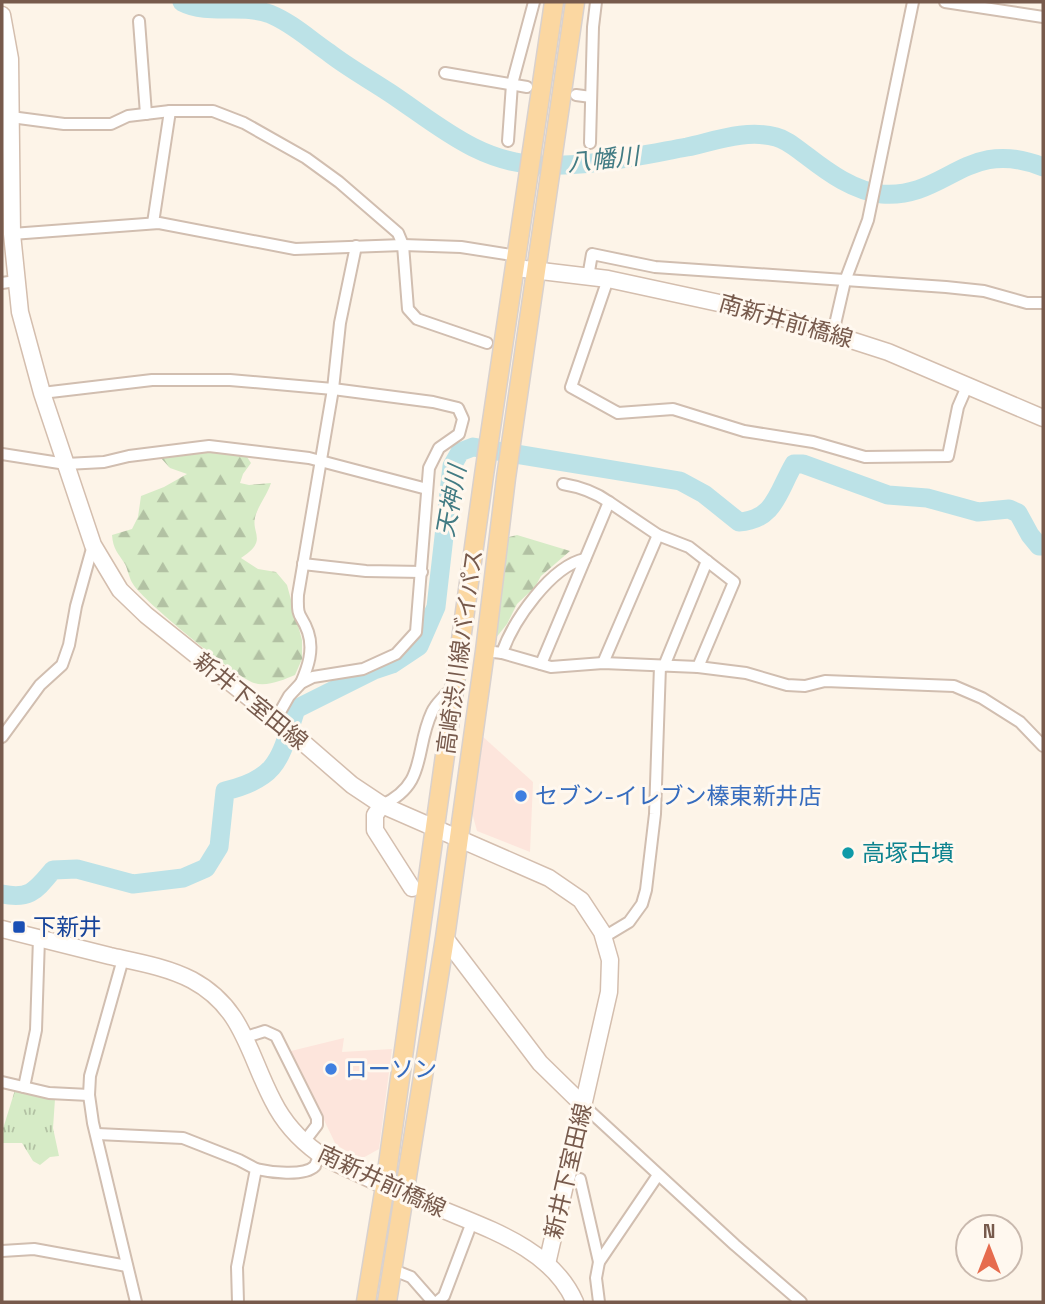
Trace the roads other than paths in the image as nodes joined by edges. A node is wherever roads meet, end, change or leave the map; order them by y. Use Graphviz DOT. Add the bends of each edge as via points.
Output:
graph roads {
  1 [pos="534,2"];
  2 [pos="554,2"];
  3 [pos="575,2"];
  4 [pos="596,2"];
  5 [pos="912,2"];
  6 [pos="946,2"];
  7 [pos="2,15"];
  8 [pos="1043,17"];
  9 [pos="139,21"];
  10 [pos="445,73"];
  11 [pos="512,84"];
  12 [pos="527,87"];
  13 [pos="576,95"];
  14 [pos="591,97"];
  15 [pos="170,111"];
  16 [pos="146,114"];
  17 [pos="8,124"];
  18 [pos="508,141"];
  19 [pos="590,143"];
  20 [pos="153,223"];
  21 [pos="12,234"];
  22 [pos="403,244"];
  23 [pos="356,246"];
  24 [pos="517,262"];
  25 [pos="535,270"];
  26 [pos="588,277"];
  27 [pos="608,279"];
  28 [pos="845,281"];
  29 [pos="9,282"];
  30 [pos="1043,303"];
  31 [pos="833,333"];
  32 [pos="487,342"];
  33 [pos="968,384"];
  34 [pos="333,389"];
  35 [pos="42,393"];
  36 [pos="1042,416"];
  37 [pos="2,454"];
  38 [pos="320,462"];
  39 [pos="66,464"];
  40 [pos="563,484"];
  41 [pos="427,489"];
  42 [pos="610,502"];
  43 [pos="658,535"];
  44 [pos="93,545"];
  45 [pos="585,559"];
  46 [pos="707,561"];
  47 [pos="303,564"];
  48 [pos="422,572"];
  49 [pos="494,652"];
  50 [pos="603,663"];
  51 [pos="541,664"];
  52 [pos="662,666"];
  53 [pos="698,667"];
  54 [pos="301,682"];
  55 [pos="446,694"];
  56 [pos="276,719"];
  57 [pos="2,737"];
  58 [pos="1043,746"];
  59 [pos="382,805"];
  60 [pos="436,827"];
  61 [pos="458,838"];
  62 [pos="412,888"];
  63 [pos="2,929"];
  64 [pos="604,937"];
  65 [pos="39,938"];
  66 [pos="444,938"];
  67 [pos="123,959"];
  68 [pos="246,1037"];
  69 [pos="2,1082"];
  70 [pos="24,1087"];
  71 [pos="89,1095"];
  72 [pos="583,1105"];
  73 [pos="97,1135"];
  74 [pos="304,1142"];
  75 [pos="320,1155"];
  76 [pos="256,1169"];
  77 [pos="659,1175"];
  78 [pos="580,1178"];
  79 [pos="385,1186"];
  80 [pos="402,1194"];
  81 [pos="472,1222"];
  82 [pos="2,1251"];
  83 [pos="599,1262"];
  84 [pos="547,1264"];
  85 [pos="127,1266"];
  86 [pos="391,1269"];
  87 [pos="136,1302"];
  88 [pos="238,1302"];
  89 [pos="366,1302"];
  90 [pos="387,1302"];
  91 [pos="433,1302"];
  92 [pos="575,1302"];
  93 [pos="599,1302"];
  94 [pos="802,1302"];
  1 -- 11 [label="street"];
  2 -- 24 [label="main road, 高崎渋川線バイパス"];
  3 -- 25 [label="main road, 高崎渋川線バイパス"];
  4 -- 14 [label="street"];
  5 -- 28 [label="street" via="868,220"];
  6 -- 8 [label="street"];
  7 -- 17 [label="main road, 新井下室田線" via="10,59"];
  9 -- 16 [label="street"];
  10 -- 11 [label="street"];
  11 -- 12 [label="street"];
  11 -- 18 [label="street"];
  13 -- 14 [label="street"];
  14 -- 19 [label="street"];
  15 -- 16 [label="street"];
  15 -- 20 [label="street"];
  15 -- 22 [label="street" via="213,111 306,158 398,233"];
  16 -- 17 [label="street" via="111,124"];
  17 -- 21 [label="main road, 新井下室田線"];
  20 -- 21 [label="street"];
  20 -- 23 [label="street" via="295,249"];
  21 -- 29 [label="main road, 新井下室田線"];
  22 -- 23 [label="street"];
  22 -- 24 [label="street" via="461,247"];
  22 -- 32 [label="street" via="408,309 417,319"];
  23 -- 34 [label="street" via="340,323"];
  24 -- 25 [label="main road, 南新井前橋線"];
  24 -- 60 [label="main road, 高崎渋川線バイパス"];
  25 -- 26 [label="main road, 南新井前橋線"];
  25 -- 49 [label="main road, 高崎渋川線バイパス" via="506,478"];
  26 -- 27 [label="main road, 南新井前橋線"];
  26 -- 28 [label="street" via="592,254 654,267"];
  27 -- 31 [label="main road, 南新井前橋線" via="729,304"];
  27 -- 33 [label="street" via="571,387 618,413 673,409 744,431 813,442 865,457 948,456"];
  28 -- 30 [label="street" via="984,292"];
  28 -- 31 [label="street"];
  29 -- 35 [label="main road, 新井下室田線"];
  31 -- 33 [label="main road, 南新井前橋線"];
  33 -- 36 [label="main road, 南新井前橋線"];
  34 -- 35 [label="street" via="230,380 152,380"];
  34 -- 38 [label="street"];
  34 -- 41 [label="street" via="458,408 463,419 459,434 439,448 429,468"];
  35 -- 39 [label="main road, 新井下室田線"];
  37 -- 39 [label="street"];
  38 -- 39 [label="street" via="209,446"];
  38 -- 41 [label="street"];
  38 -- 47 [label="street"];
  39 -- 44 [label="main road, 新井下室田線"];
  40 -- 42 [label="street"];
  41 -- 48 [label="street"];
  42 -- 43 [label="street"];
  42 -- 45 [label="street"];
  43 -- 46 [label="street" via="689,547"];
  43 -- 50 [label="street"];
  44 -- 56 [label="main road, 新井下室田線" via="120,590 146,615"];
  44 -- 57 [label="street" via="62,665 40,685"];
  45 -- 49 [label="street" via="574,561 548,581"];
  45 -- 51 [label="street"];
  46 -- 52 [label="street"];
  46 -- 53 [label="street" via="734,582"];
  47 -- 48 [label="street"];
  47 -- 54 [label="street" via="297,614 308,632 310,650"];
  48 -- 54 [label="street" via="416,632 396,654 363,669"];
  49 -- 51 [label="street"];
  49 -- 61 [label="main road, 高崎渋川線バイパス"];
  50 -- 51 [label="street"];
  50 -- 52 [label="street"];
  52 -- 53 [label="street"];
  52 -- 64 [label="street" via="655,814 646,890 629,922"];
  53 -- 58 [label="street" via="746,673 788,685 825,681 954,686 1020,722"];
  54 -- 56 [label="street"];
  55 -- 59 [label="street" via="427,724 414,779 397,798"];
  56 -- 59 [label="main road, 新井下室田線"];
  59 -- 60 [label="main road, 新井下室田線"];
  59 -- 62 [label="main road" via="375,815 375,830"];
  60 -- 61 [label="main road, 新井下室田線"];
  60 -- 79 [label="main road, 高崎渋川線バイパス"];
  61 -- 64 [label="main road, 新井下室田線" via="565,888 594,916"];
  61 -- 66 [label="main road, 高崎渋川線バイパス"];
  63 -- 65 [label="main road, 南新井前橋線"];
  64 -- 72 [label="main road, 新井下室田線" via="610,960 609,992"];
  65 -- 67 [label="main road, 南新井前橋線"];
  65 -- 70 [label="street" via="36,1030"];
  66 -- 72 [label="main road" via="540,1063"];
  66 -- 80 [label="main road, 高崎渋川線バイパス"];
  67 -- 68 [label="main road, 南新井前橋線" via="175,974 208,990"];
  67 -- 71 [label="street" via="90,1076"];
  68 -- 74 [label="main road, 南新井前橋線" via="273,1101"];
  68 -- 74 [label="street" via="265,1031 276,1036 317,1118"];
  69 -- 70 [label="street"];
  70 -- 71 [label="street"];
  71 -- 73 [label="street"];
  72 -- 77 [label="street"];
  72 -- 84 [label="main road, 新井下室田線"];
  73 -- 76 [label="street" via="183,1138"];
  73 -- 85 [label="street"];
  74 -- 75 [label="main road, 南新井前橋線"];
  75 -- 76 [label="street" via="307,1170 274,1174"];
  75 -- 79 [label="main road, 南新井前橋線"];
  76 -- 88 [label="street" via="237,1267"];
  77 -- 83 [label="street"];
  77 -- 94 [label="street"];
  78 -- 83 [label="street"];
  79 -- 80 [label="main road, 南新井前橋線"];
  79 -- 89 [label="main road, 高崎渋川線バイパス"];
  80 -- 81 [label="main road, 南新井前橋線"];
  80 -- 86 [label="main road, 高崎渋川線バイパス"];
  81 -- 84 [label="main road, 南新井前橋線"];
  81 -- 91 [label="street" via="443,1296"];
  82 -- 85 [label="street" via="34,1249"];
  83 -- 93 [label="street"];
  84 -- 92 [label="main road, 南新井前橋線"];
  85 -- 87 [label="street"];
  86 -- 90 [label="main road, 高崎渋川線バイパス"];
  86 -- 91 [label="street" via="411,1277"];
}
